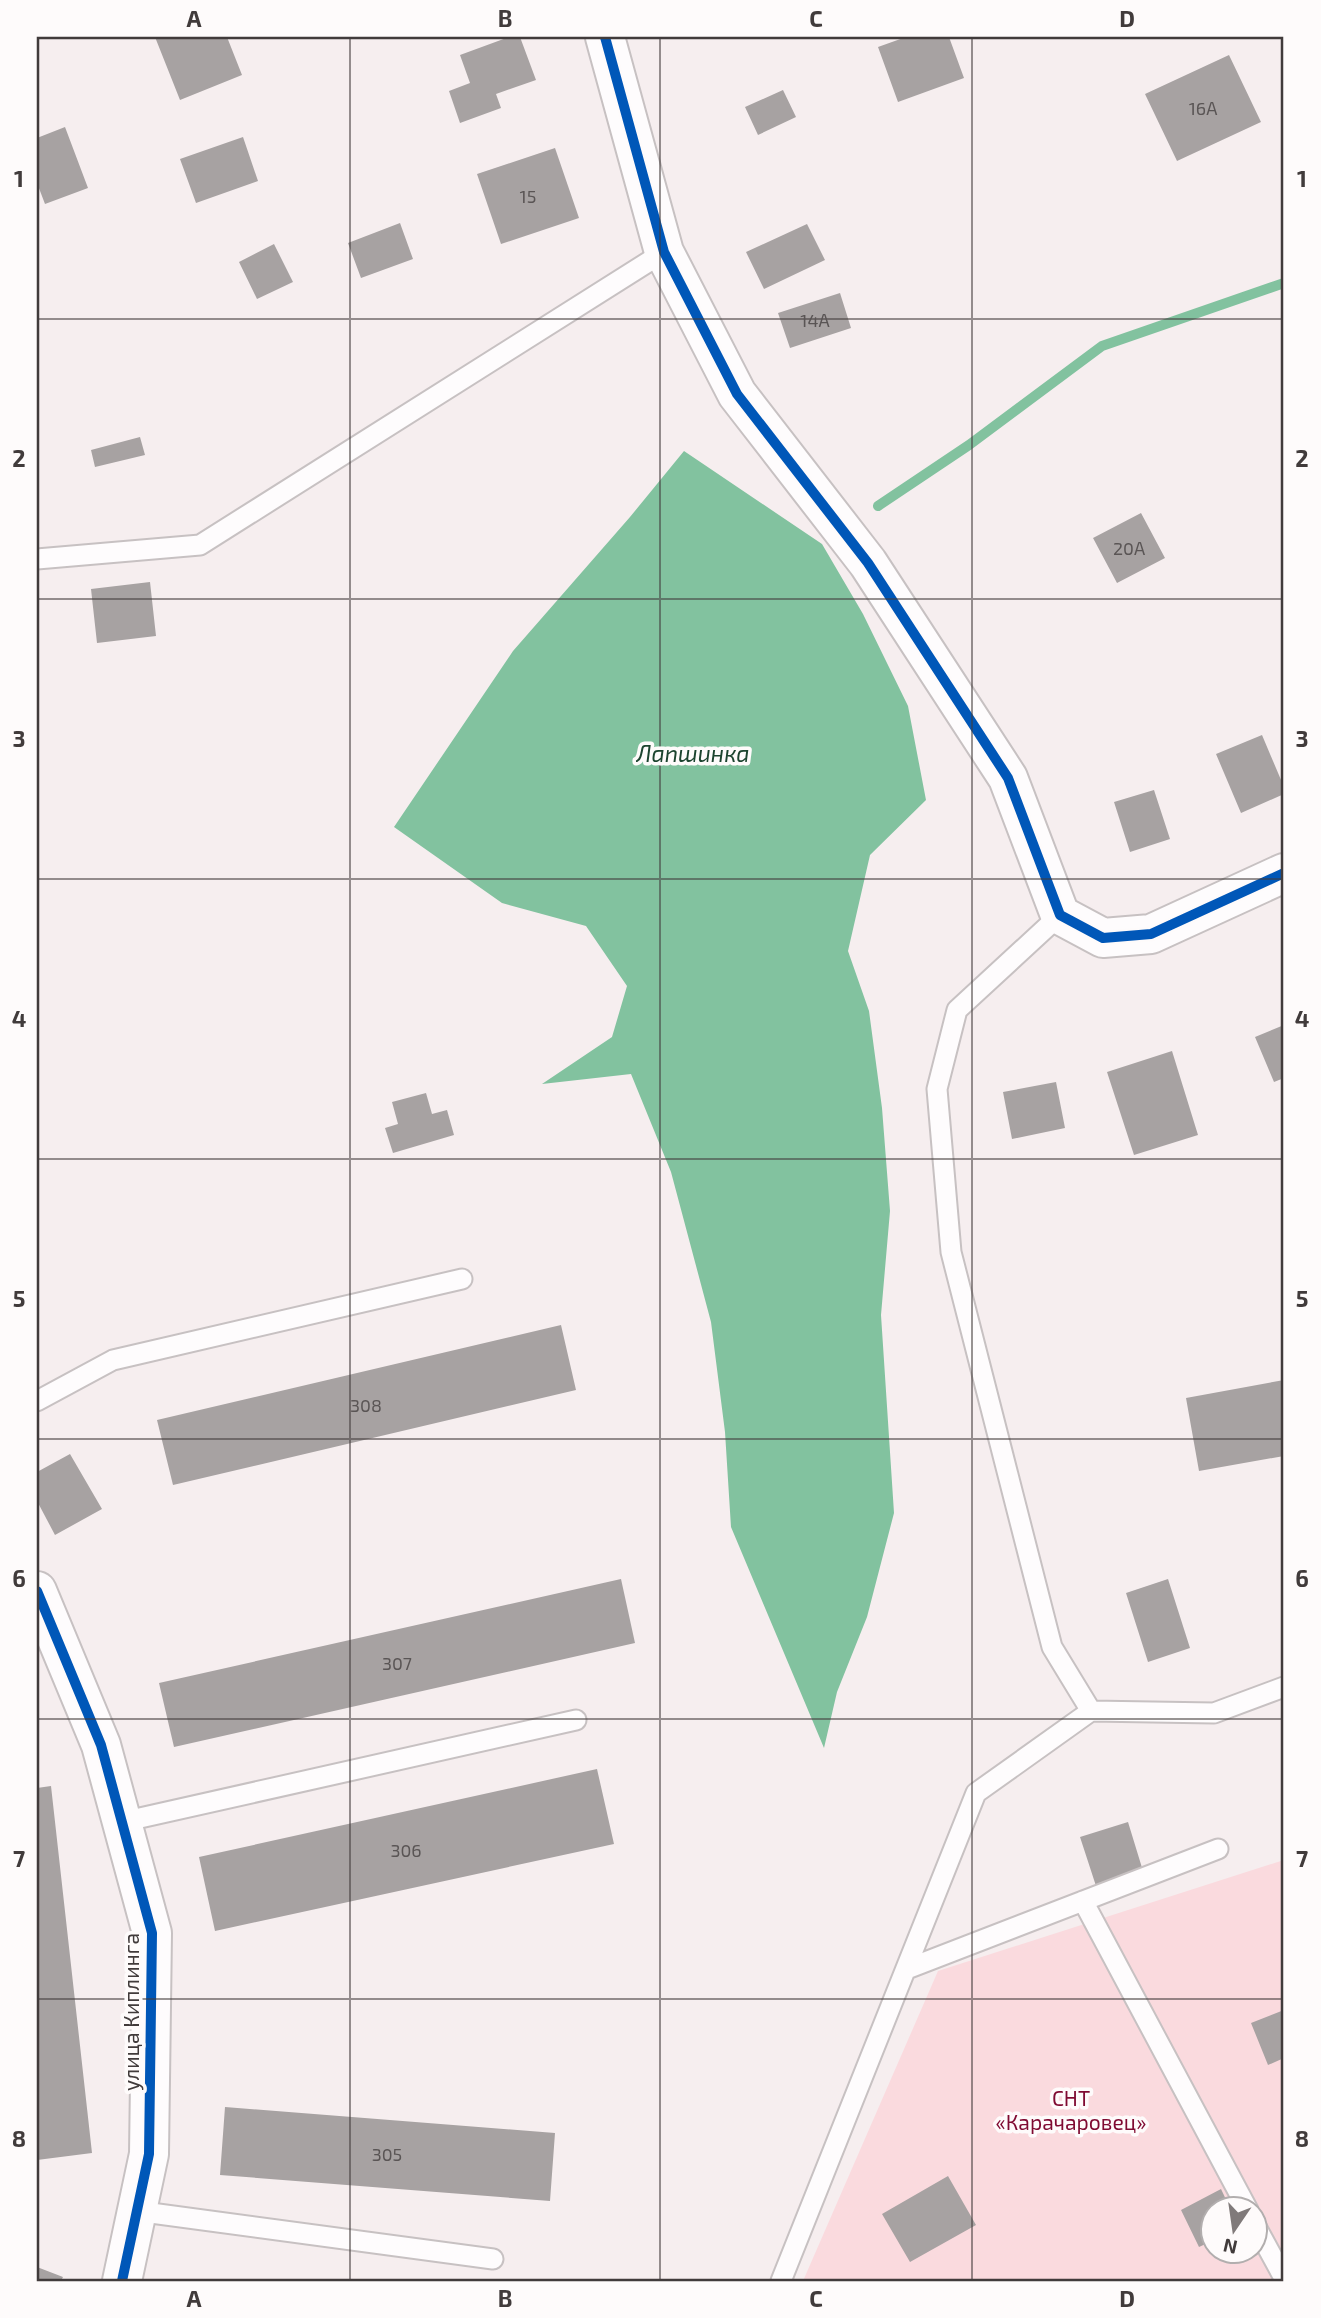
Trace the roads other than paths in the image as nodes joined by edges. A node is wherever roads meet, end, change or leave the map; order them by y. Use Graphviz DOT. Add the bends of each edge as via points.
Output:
graph roads {
  1 [pos="605,37"];
  2 [pos="664,252"];
  3 [pos="37,559"];
  4 [pos="1284,873"];
  5 [pos="1060,915"];
  6 [pos="461,1279"];
  7 [pos="37,1401"];
  8 [pos="37,1591"];
  9 [pos="1284,1687"];
  10 [pos="1091,1711"];
  11 [pos="576,1720"];
  12 [pos="122,1822"];
  13 [pos="1218,1849"];
  14 [pos="1083,1901"];
  15 [pos="907,1969"];
  16 [pos="1241,2196"];
  17 [pos="136,2211"];
  18 [pos="1268,2247"];
  19 [pos="494,2259"];
  20 [pos="1284,2278"];
  21 [pos="121,2281"];
  22 [pos="781,2281"];
  1 -- 2 [label="street"];
  2 -- 3 [label="lane" via="200,545"];
  2 -- 5 [label="street" via="737,394 868,563 1008,778"];
  4 -- 5 [label="street" via="1151,934 1104,938"];
  5 -- 10 [label="lane" via="957,1010 937,1089 951,1252 1052,1647"];
  6 -- 7 [label="lane" via="113,1360"];
  8 -- 12 [label="street, улица Киплинга" via="101,1745"];
  9 -- 10 [label="lane" via="1214,1713"];
  10 -- 15 [label="lane" via="976,1793"];
  11 -- 12 [label="lane"];
  12 -- 17 [label="street, улица Киплинга" via="152,1933 149,2154"];
  13 -- 14 [label="lane"];
  14 -- 15 [label="lane"];
  14 -- 16 [label="lane"];
  15 -- 22 [label="lane"];
  17 -- 19 [label="lane"];
  17 -- 21 [label="street, улица Киплинга"];
  18 -- 20 [label="lane"];
}
